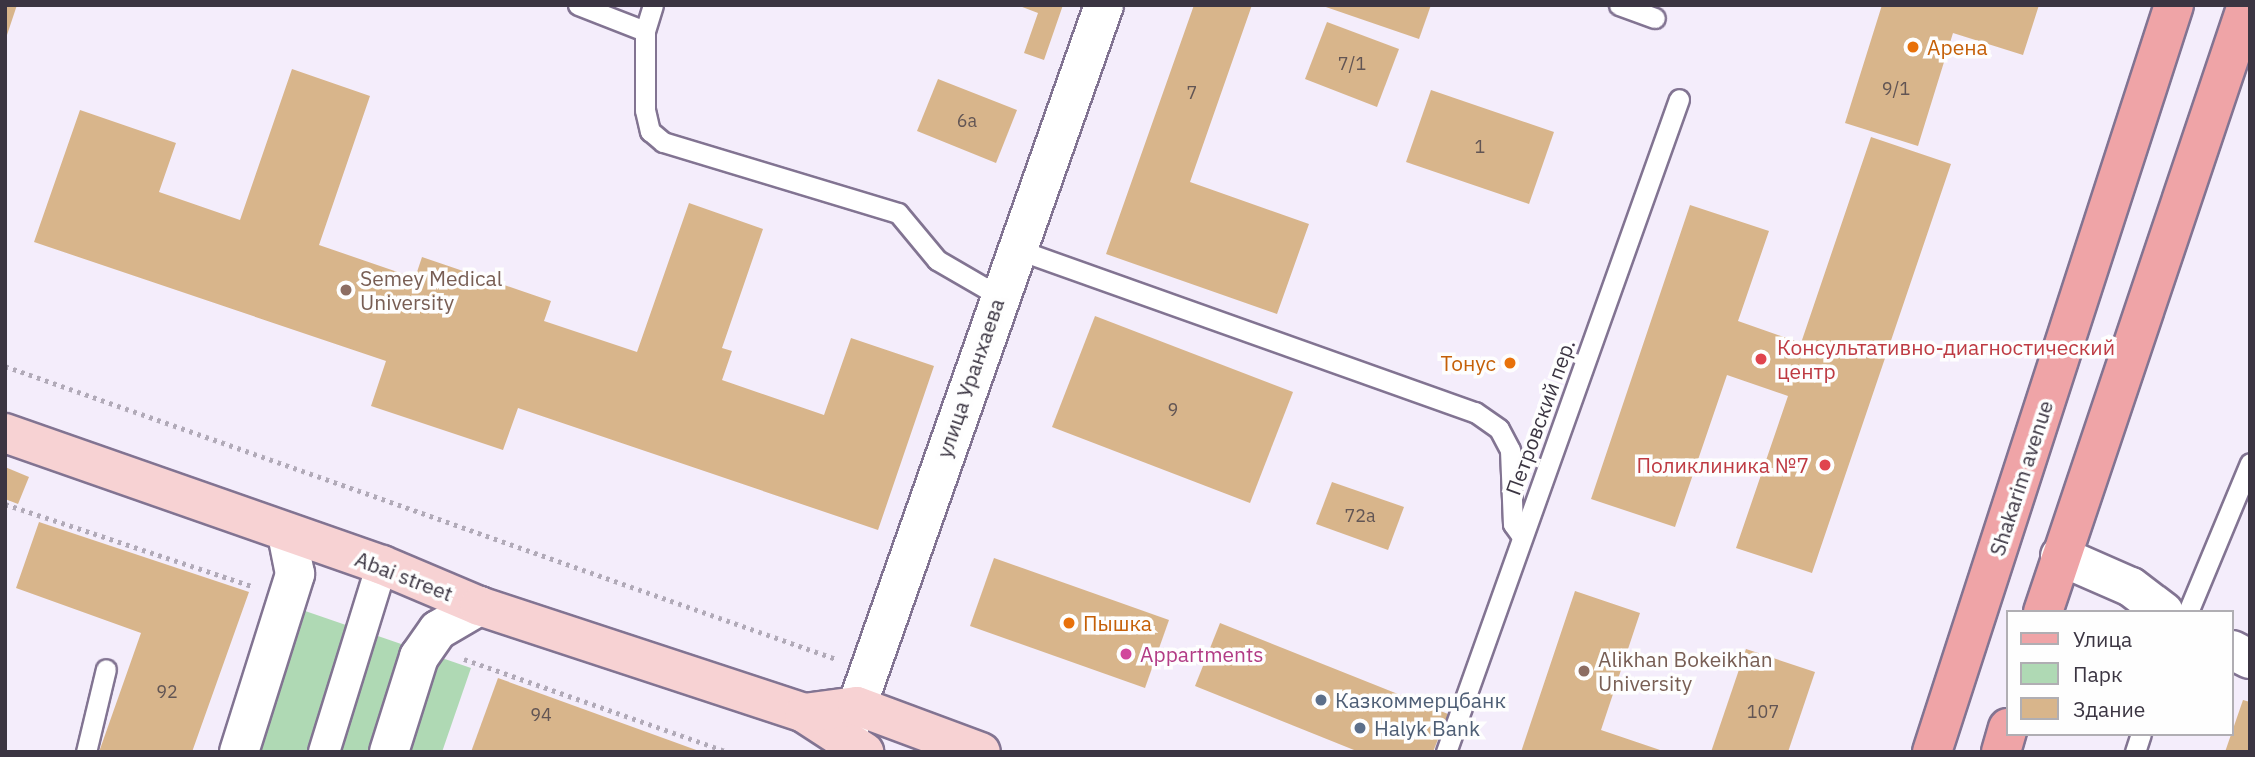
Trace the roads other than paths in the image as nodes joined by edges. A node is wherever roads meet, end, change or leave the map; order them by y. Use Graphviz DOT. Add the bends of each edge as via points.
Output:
graph roads {
  1 [pos="578,5"];
  2 [pos="653,5"];
  3 [pos="1104,5"];
  4 [pos="1619,5"];
  5 [pos="2174,5"];
  6 [pos="2247,5"];
  7 [pos="1655,18"];
  8 [pos="645,31"];
  9 [pos="1679,99"];
  10 [pos="1016,249"];
  11 [pos="999,296"];
  12 [pos="5,433"];
  13 [pos="2250,463"];
  14 [pos="287,534"];
  15 [pos="1521,535"];
  16 [pos="2060,556"];
  17 [pos="382,565"];
  18 [pos="479,606"];
  19 [pos="2044,610"];
  20 [pos="2161,610"];
  21 [pos="2189,610"];
  22 [pos="2234,651"];
  23 [pos="2250,659"];
  24 [pos="106,669"];
  25 [pos="857,706"];
  26 [pos="804,713"];
  27 [pos="2007,731"];
  28 [pos="849,749"];
  29 [pos="86,752"];
  30 [pos="239,752"];
  31 [pos="324,752"];
  32 [pos="389,752"];
  33 [pos="981,752"];
  34 [pos="1446,752"];
  35 [pos="1933,752"];
  36 [pos="2001,752"];
  1 -- 8 [label="lane"];
  2 -- 8 [label="lane"];
  3 -- 10 [label="street, улица Уранхаева"];
  4 -- 7 [label="lane"];
  5 -- 35 [label="main road, Shakarim avenue"];
  6 -- 16 [label="main road"];
  8 -- 11 [label="lane" via="645,110 650,131 663,142 898,213 937,260"];
  9 -- 15 [label="lane, Петровский пер."];
  10 -- 11 [label="street, улица Уранхаева"];
  10 -- 15 [label="lane" via="1475,412 1499,429 1510,450 1513,524"];
  11 -- 25 [label="street, улица Уранхаева"];
  12 -- 14 [label="main road, Abai street"];
  13 -- 21 [label="lane"];
  14 -- 17 [label="main road, Abai street"];
  14 -- 30 [label="street" via="295,574"];
  15 -- 34 [label="lane, Петровский пер."];
  16 -- 19 [label="main road"];
  16 -- 20 [label="street" via="2131,587"];
  17 -- 18 [label="main road, Abai street"];
  17 -- 31 [label="street"];
  18 -- 26 [label="main road, Abai street"];
  18 -- 32 [label="street" via="438,630 419,657"];
  22 -- 23 [label="street"];
  24 -- 29 [label="lane"];
  25 -- 26 [label="main road"];
  25 -- 28 [label="street, улица Уранхаева"];
  25 -- 33 [label="main road"];
  26 -- 28 [label="main road"];
  27 -- 36 [label="main road"];
}
